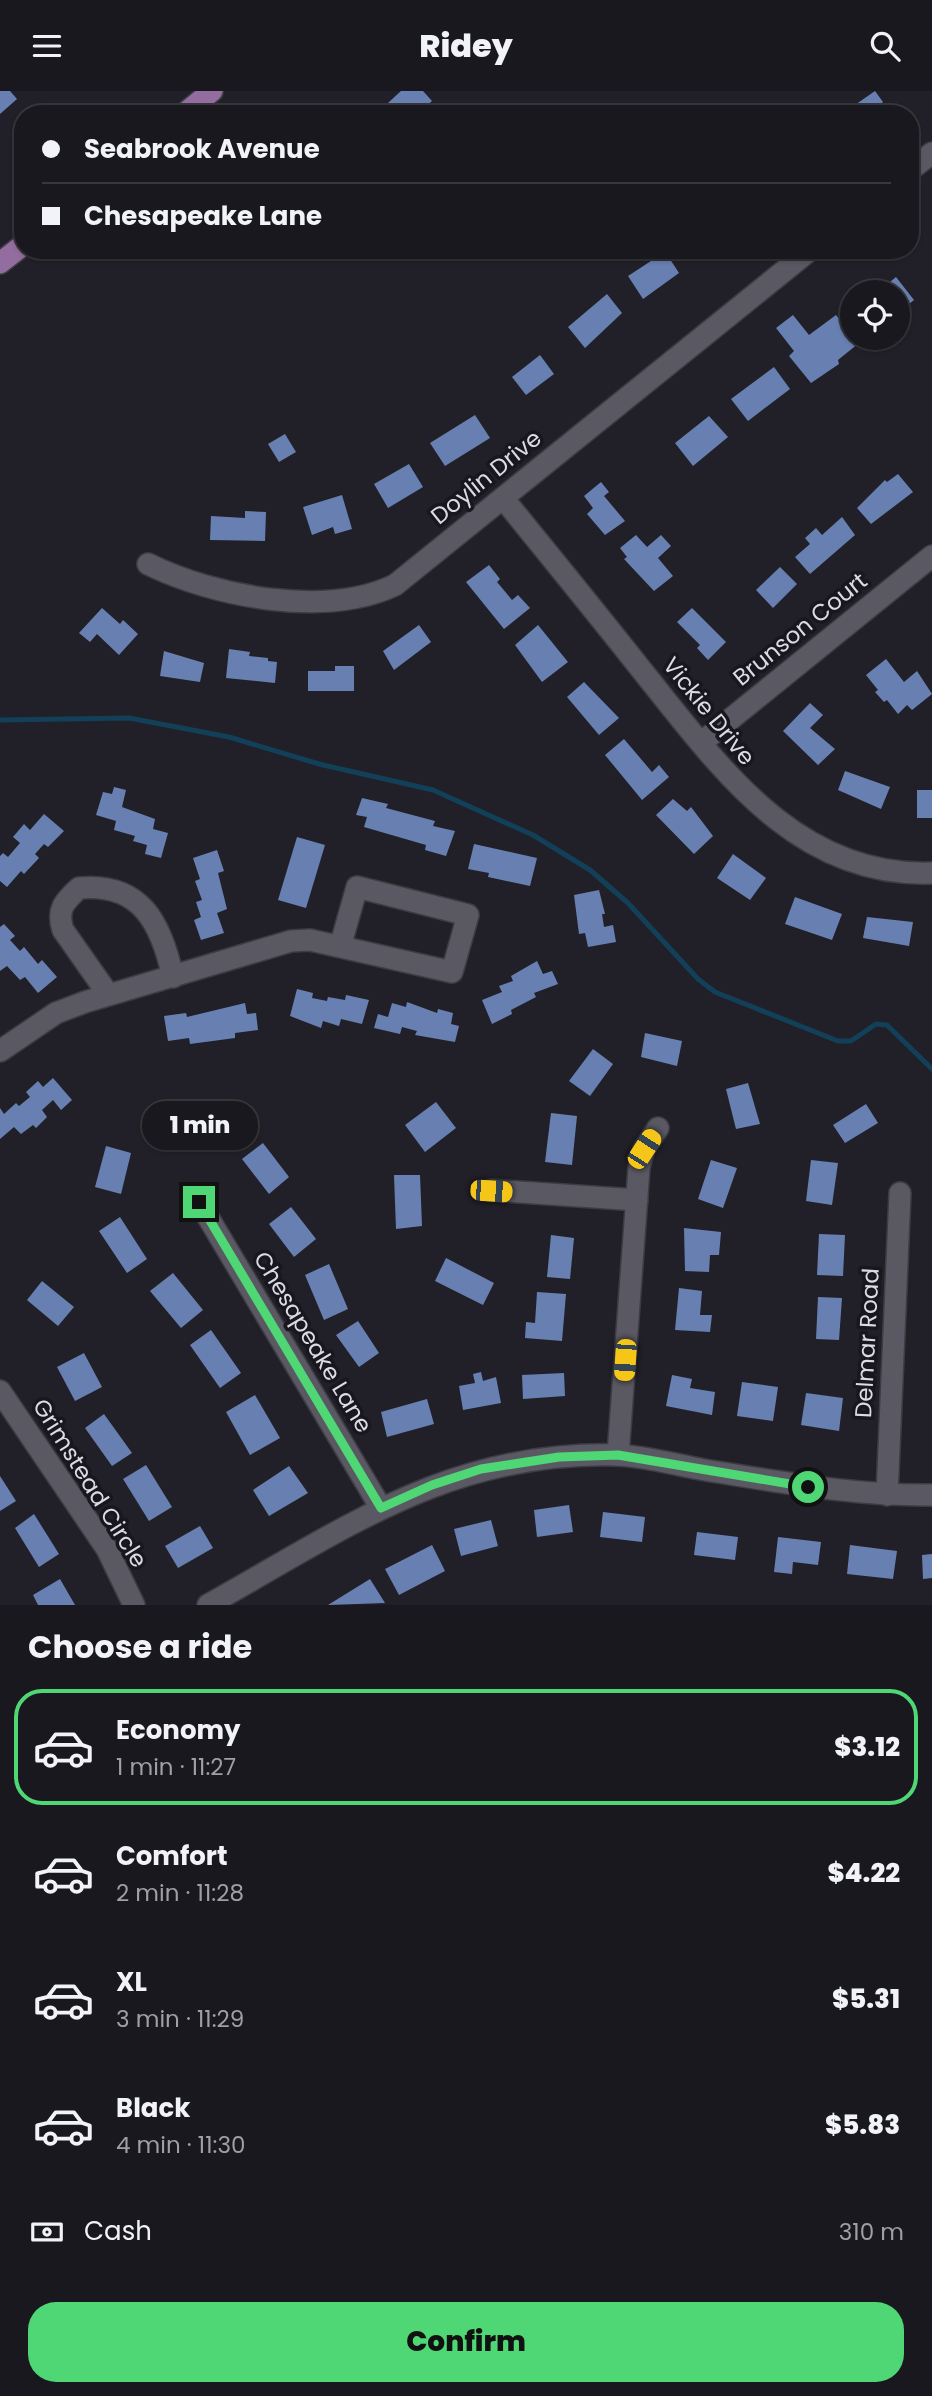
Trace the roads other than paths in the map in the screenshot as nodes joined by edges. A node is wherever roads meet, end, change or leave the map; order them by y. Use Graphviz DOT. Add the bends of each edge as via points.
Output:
graph roads {
  1 [pos="212,91"];
  2 [pos="195,105"];
  3 [pos="14,252"];
  4 [pos="799,259"];
  5 [pos="0,263"];
  6 [pos="503,498"];
  7 [pos="932,556"];
  8 [pos="148,564"];
  9 [pos="701,743"];
  10 [pos="932,873"];
  11 [pos="340,947"];
  12 [pos="173,977"];
  13 [pos="108,994"];
  14 [pos="0,1051"];
  15 [pos="658,1128"];
  16 [pos="491,1191"];
  17 [pos="901,1193"];
  18 [pos="637,1200"];
  19 [pos="199,1202"];
  20 [pos="0,1391"];
  21 [pos="618,1455"];
  22 [pos="932,1495"];
  23 [pos="887,1496"];
  24 [pos="381,1508"];
  25 [pos="134,1605"];
  26 [pos="208,1605"];
  1 -- 2 [label="main road"];
  3 -- 5 [label="main road"];
  4 -- 6 [label="street, Doylin Drive"];
  6 -- 8 [label="street, Doylin Drive" via="395,585 345,601 325,603 201,587"];
  6 -- 9 [label="street, Vickie Drive"];
  7 -- 9 [label="street, Brunson Court"];
  9 -- 10 [label="street, Vickie Drive" via="754,803 802,838 876,867"];
  11 -- 11 [label="street" via="357,887 468,915 452,972"];
  11 -- 12 [label="street" via="291,941"];
  12 -- 13 [label="street"];
  12 -- 13 [label="street" via="167,950 140,903 106,888 79,888 62,904 62,930"];
  13 -- 14 [label="street" via="57,1013"];
  15 -- 18 [label="street" via="644,1149"];
  16 -- 18 [label="street"];
  17 -- 23 [label="street, Delmar Road"];
  18 -- 21 [label="street"];
  19 -- 24 [label="street, Chesapeake Lane"];
  20 -- 25 [label="street, Grimstead Circle" via="107,1549"];
  21 -- 23 [label="street"];
  21 -- 24 [label="street" via="504,1464 448,1479"];
  22 -- 23 [label="street"];
  24 -- 26 [label="street"];
}
